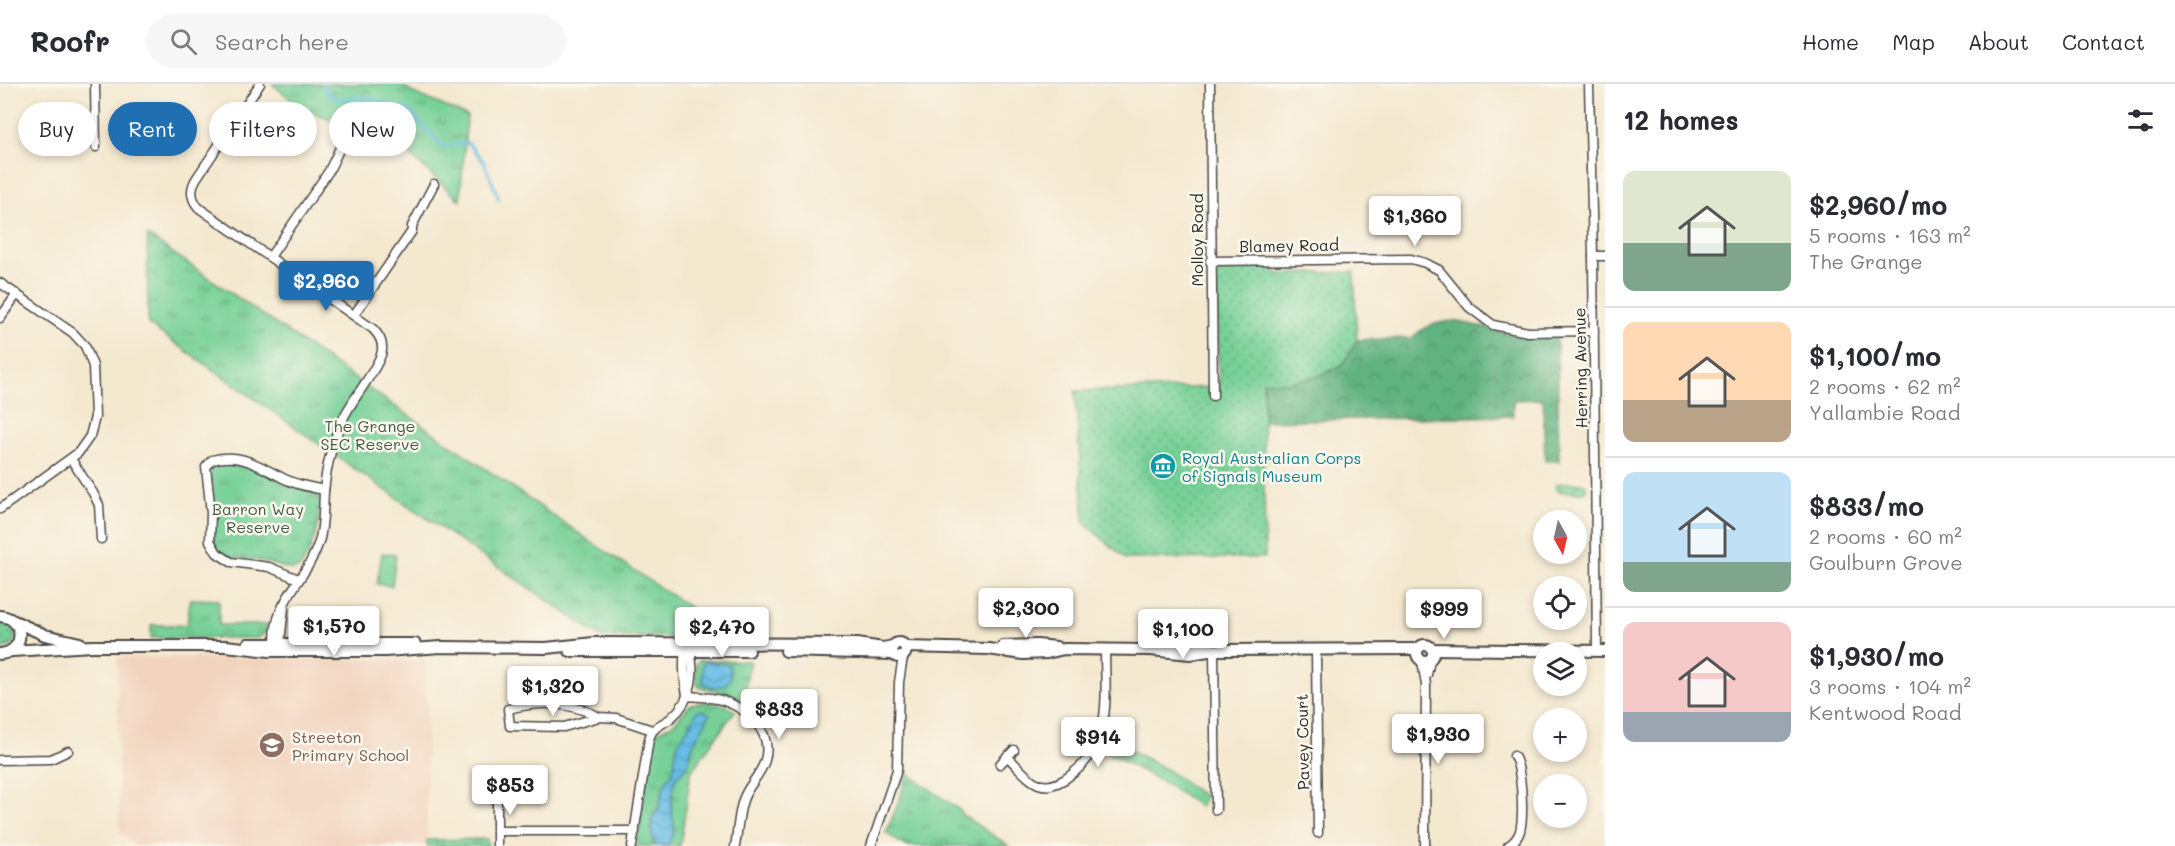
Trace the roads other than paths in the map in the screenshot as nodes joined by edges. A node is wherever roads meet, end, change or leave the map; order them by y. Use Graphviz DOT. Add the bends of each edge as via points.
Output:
graph roads {
  1 [pos="95,84"];
  2 [pos="260,84"];
  3 [pos="1210,84"];
  4 [pos="1589,84"];
  5 [pos="95,102"];
  6 [pos="336,156"];
  7 [pos="434,184"];
  8 [pos="1593,256"];
  9 [pos="1605,256"];
  10 [pos="270,257"];
  11 [pos="1210,261"];
  12 [pos="0,283"];
  13 [pos="17,294"];
  14 [pos="354,315"];
  15 [pos="0,318"];
  16 [pos="1594,332"];
  17 [pos="1213,396"];
  18 [pos="70,459"];
  19 [pos="324,490"];
  20 [pos="0,509"];
  21 [pos="100,539"];
  22 [pos="298,579"];
  23 [pos="0,616"];
  24 [pos="14,621"];
  25 [pos="277,645"];
  26 [pos="92,646"];
  27 [pos="687,649"];
  28 [pos="1105,650"];
  29 [pos="1214,650"];
  30 [pos="1316,650"];
  31 [pos="1601,651"];
  32 [pos="899,652"];
  33 [pos="7,653"];
  34 [pos="1425,655"];
  35 [pos="0,662"];
  36 [pos="687,696"];
  37 [pos="599,717"];
  38 [pos="652,730"];
  39 [pos="69,751"];
  40 [pos="1514,756"];
  41 [pos="0,760"];
  42 [pos="1000,764"];
  43 [pos="497,786"];
  44 [pos="1216,810"];
  45 [pos="497,831"];
  46 [pos="635,831"];
  47 [pos="1318,833"];
  48 [pos="497,846"];
  49 [pos="632,846"];
  50 [pos="735,846"];
  51 [pos="871,846"];
  52 [pos="1425,846"];
  53 [pos="1508,846"];
  1 -- 5 [label="street"];
  2 -- 10 [label="street" via="196,179 192,196 199,208"];
  3 -- 11 [label="street, Molloy Road"];
  4 -- 8 [label="street, Herring Avenue"];
  6 -- 10 [label="street"];
  7 -- 14 [label="street" via="412,231"];
  8 -- 9 [label="street"];
  8 -- 16 [label="street, Herring Avenue"];
  10 -- 14 [label="street"];
  11 -- 16 [label="street, Blamey Road" via="1411,259 1439,270 1462,300 1493,325 1528,332"];
  11 -- 17 [label="street, Molloy Road"];
  12 -- 13 [label="street"];
  13 -- 15 [label="street"];
  13 -- 18 [label="street" via="80,340 89,352 93,366 94,427 85,446"];
  14 -- 19 [label="street" via="378,334 381,356 354,396 339,428"];
  16 -- 31 [label="street, Herring Avenue"];
  18 -- 20 [label="street"];
  18 -- 21 [label="street" via="99,505"];
  19 -- 22 [label="street" via="319,541"];
  19 -- 22 [label="street" via="290,481 259,464 240,459 212,460 206,467 210,541 217,553 231,562 269,567"];
  22 -- 25 [label="street" via="277,619"];
  23 -- 24 [label="street"];
  24 -- 26 [label="street" via="45,635"];
  24 -- 33 [label="street" via="20,631 19,642"];
  25 -- 26 [label="street"];
  25 -- 27 [label="street" via="393,651 441,647 594,652"];
  26 -- 33 [label="street"];
  27 -- 32 [label="street"];
  27 -- 36 [label="street" via="692,680"];
  28 -- 29 [label="street" via="1151,650 1165,646"];
  28 -- 32 [label="street" via="1019,645"];
  28 -- 42 [label="street" via="1104,723 1098,744 1082,766 1056,785 1046,786 1031,780 1010,753"];
  29 -- 30 [label="street"];
  29 -- 44 [label="street"];
  30 -- 34 [label="street" via="1385,650"];
  30 -- 47 [label="street, Pavey Court"];
  31 -- 34 [label="street" via="1462,650"];
  32 -- 51 [label="street" via="897,770"];
  33 -- 35 [label="street"];
  34 -- 52 [label="street"];
  36 -- 38 [label="street" via="674,715"];
  36 -- 50 [label="street" via="731,704 755,722 764,736 765,760 743,801"];
  37 -- 37 [label="street" via="571,705 533,704 508,709 510,726 564,727"];
  37 -- 38 [label="street"];
  38 -- 46 [label="street"];
  39 -- 41 [label="street" via="51,759"];
  40 -- 53 [label="street" via="1520,770 1521,825 1517,838"];
  43 -- 45 [label="street"];
  45 -- 46 [label="street"];
  45 -- 48 [label="street"];
  46 -- 49 [label="street"];
}
